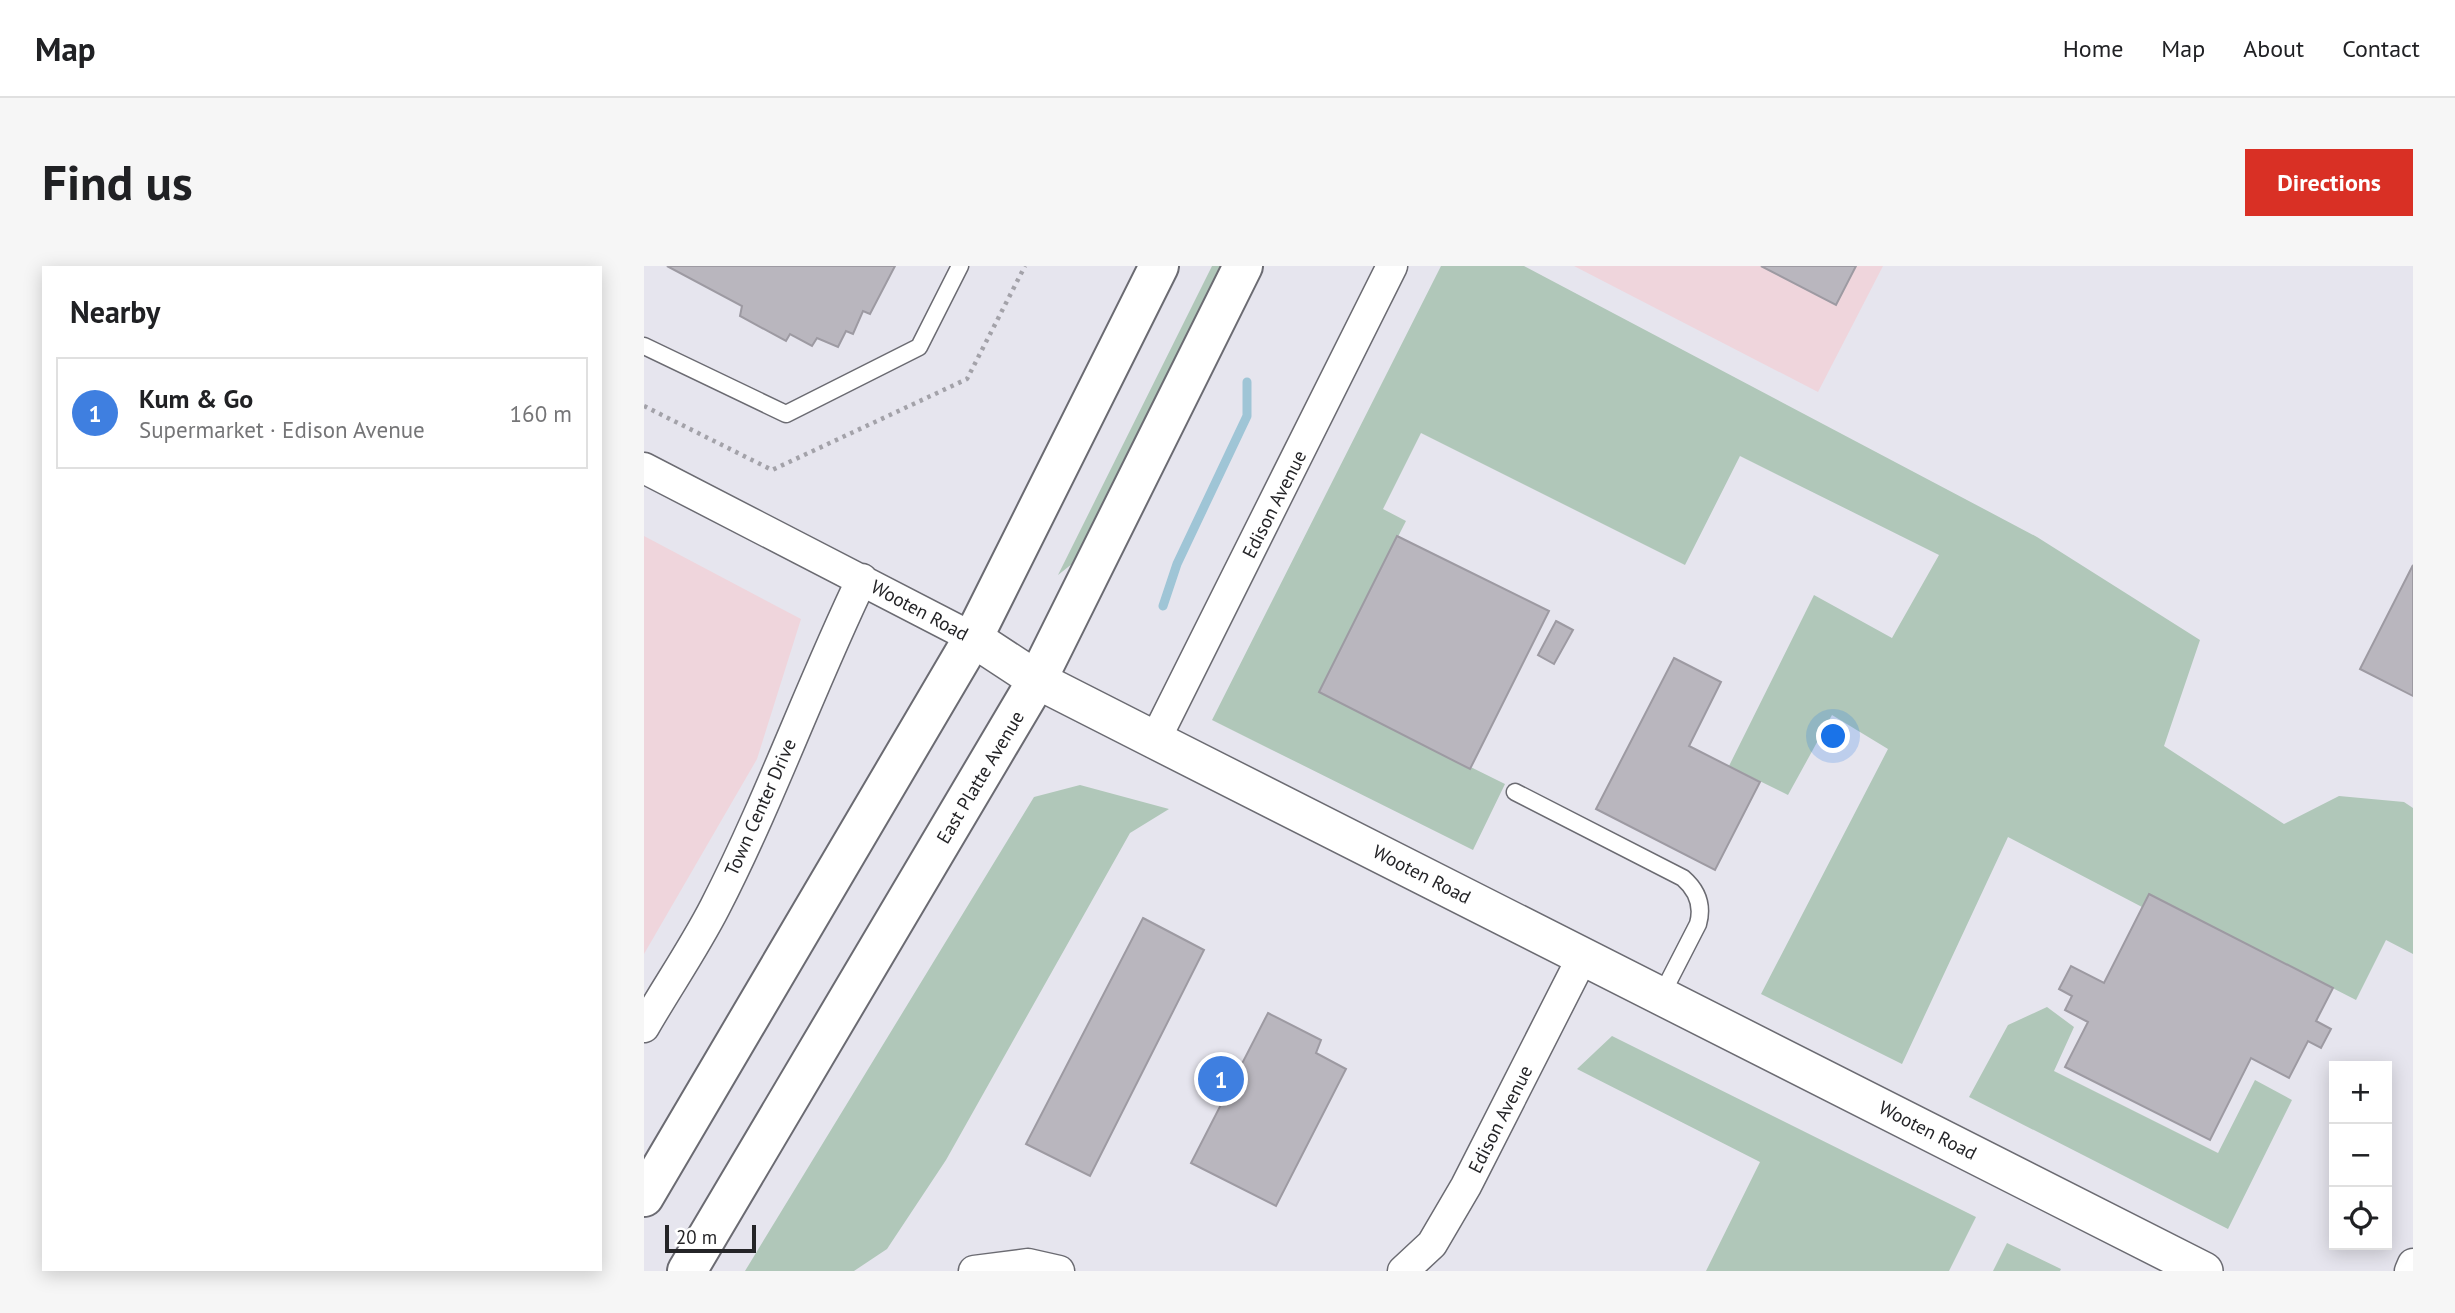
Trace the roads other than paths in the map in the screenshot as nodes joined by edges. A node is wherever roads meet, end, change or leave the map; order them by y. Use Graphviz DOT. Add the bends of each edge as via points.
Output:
graph roads {
  1 [pos="960,266"];
  2 [pos="1159,266"];
  3 [pos="1243,266"];
  4 [pos="1392,266"];
  5 [pos="644,345"];
  6 [pos="644,468"];
  7 [pos="862,579"];
  8 [pos="973,638"];
  9 [pos="1037,680"];
  10 [pos="1155,740"];
  11 [pos="1515,792"];
  12 [pos="1583,956"];
  13 [pos="1661,996"];
  14 [pos="644,1027"];
  15 [pos="644,1197"];
  16 [pos="2413,1264"];
  17 [pos="687,1271"];
  18 [pos="974,1271"];
  19 [pos="1059,1271"];
  20 [pos="1403,1271"];
  21 [pos="2204,1271"];
  22 [pos="2410,1271"];
  1 -- 5 [label="lane" via="919,347 786,414"];
  2 -- 8 [label="highway"];
  3 -- 9 [label="highway, East Platte Avenue"];
  4 -- 10 [label="street, Edison Avenue"];
  6 -- 7 [label="street, Wooten Road"];
  7 -- 8 [label="street, Wooten Road"];
  7 -- 14 [label="street, Town Center Drive" via="714,908"];
  8 -- 9 [label="street, Wooten Road"];
  8 -- 15 [label="highway"];
  9 -- 10 [label="street, Wooten Road"];
  9 -- 17 [label="highway, East Platte Avenue"];
  10 -- 12 [label="street, Wooten Road"];
  11 -- 13 [label="lane" via="1691,886 1701,913"];
  12 -- 13 [label="street, Wooten Road"];
  12 -- 20 [label="street, Edison Avenue" via="1466,1186 1432,1244"];
  13 -- 21 [label="street, Wooten Road"];
  16 -- 22 [label="street"];
  18 -- 19 [label="street" via="1028,1264"];
}
